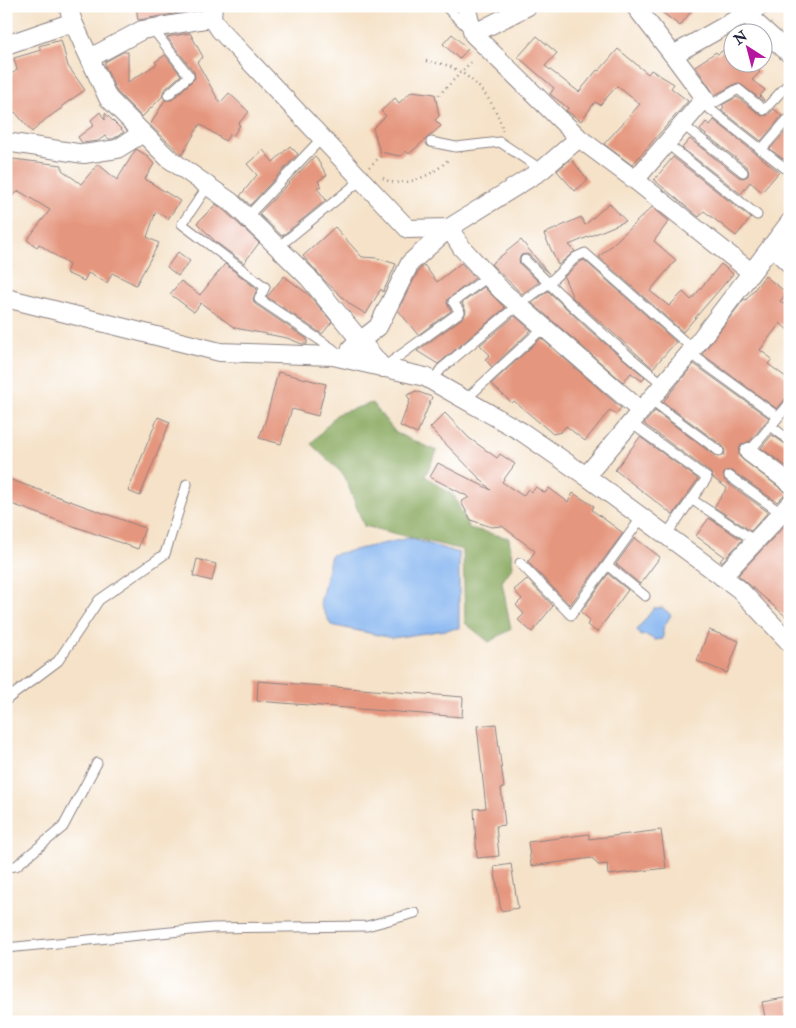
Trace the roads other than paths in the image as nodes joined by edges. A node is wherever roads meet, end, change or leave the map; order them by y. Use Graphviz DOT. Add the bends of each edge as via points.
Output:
graph roads {
  1 [pos="445,6"];
  2 [pos="466,6"];
  3 [pos="528,6"];
  4 [pos="635,6"];
  5 [pos="743,11"];
  6 [pos="212,12"];
  7 [pos="70,14"];
  8 [pos="153,29"];
  9 [pos="473,34"];
  10 [pos="6,45"];
  11 [pos="790,54"];
  12 [pos="673,55"];
  13 [pos="90,58"];
  14 [pos="790,82"];
  15 [pos="168,95"];
  16 [pos="705,105"];
  17 [pos="790,122"];
  18 [pos="683,125"];
  19 [pos="143,133"];
  20 [pos="322,138"];
  21 [pos="579,138"];
  22 [pos="6,142"];
  23 [pos="431,142"];
  24 [pos="666,144"];
  25 [pos="761,150"];
  26 [pos="542,170"];
  27 [pos="743,172"];
  28 [pos="790,172"];
  29 [pos="368,176"];
  30 [pos="635,180"];
  31 [pos="208,186"];
  32 [pos="757,215"];
  33 [pos="247,218"];
  34 [pos="790,222"];
  35 [pos="449,228"];
  36 [pos="771,246"];
  37 [pos="278,247"];
  38 [pos="526,260"];
  39 [pos="790,264"];
  40 [pos="751,272"];
  41 [pos="489,276"];
  42 [pos="549,283"];
  43 [pos="6,298"];
  44 [pos="518,305"];
  45 [pos="544,327"];
  46 [pos="360,340"];
  47 [pos="691,351"];
  48 [pos="336,357"];
  49 [pos="383,368"];
  50 [pos="432,382"];
  51 [pos="664,384"];
  52 [pos="465,400"];
  53 [pos="790,403"];
  54 [pos="640,411"];
  55 [pos="778,417"];
  56 [pos="771,426"];
  57 [pos="790,441"];
  58 [pos="719,451"];
  59 [pos="748,452"];
  60 [pos="586,476"];
  61 [pos="729,476"];
  62 [pos="188,484"];
  63 [pos="790,484"];
  64 [pos="691,499"];
  65 [pos="785,509"];
  66 [pos="642,517"];
  67 [pos="666,535"];
  68 [pos="755,541"];
  69 [pos="520,563"];
  70 [pos="607,565"];
  71 [pos="722,577"];
  72 [pos="645,596"];
  73 [pos="790,643"];
  74 [pos="6,700"];
  75 [pos="97,763"];
  76 [pos="6,867"];
  77 [pos="414,913"];
  78 [pos="6,948"];
  1 -- 9 [label="lane"];
  2 -- 9 [label="street"];
  3 -- 9 [label="street"];
  4 -- 12 [label="street"];
  5 -- 11 [label="street"];
  5 -- 12 [label="street"];
  6 -- 8 [label="street"];
  6 -- 20 [label="street" via="220,30"];
  7 -- 10 [label="street"];
  7 -- 13 [label="street"];
  8 -- 13 [label="street" via="142,30"];
  8 -- 15 [label="lane" via="188,76"];
  9 -- 21 [label="street"];
  12 -- 16 [label="street" via="705,98"];
  13 -- 19 [label="street" via="108,98"];
  14 -- 16 [label="lane" via="764,110 738,89"];
  16 -- 18 [label="street"];
  16 -- 25 [label="lane"];
  17 -- 25 [label="lane" via="786,120"];
  18 -- 24 [label="street"];
  18 -- 27 [label="lane"];
  19 -- 22 [label="street" via="117,149 84,154"];
  19 -- 31 [label="street" via="168,158"];
  20 -- 29 [label="street"];
  20 -- 33 [label="lane"];
  21 -- 26 [label="street"];
  21 -- 30 [label="street"];
  23 -- 26 [label="lane" via="456,147 500,142"];
  24 -- 30 [label="street"];
  24 -- 32 [label="lane"];
  25 -- 28 [label="lane"];
  26 -- 35 [label="street"];
  29 -- 35 [label="street" via="408,230"];
  29 -- 37 [label="lane"];
  30 -- 40 [label="street"];
  31 -- 33 [label="street"];
  31 -- 48 [label="lane" via="182,224 266,287 260,299 332,349"];
  33 -- 37 [label="street"];
  34 -- 36 [label="street"];
  35 -- 41 [label="street" via="462,248"];
  35 -- 46 [label="street" via="410,263 378,328"];
  36 -- 39 [label="street"];
  36 -- 40 [label="street"];
  37 -- 46 [label="street" via="308,277"];
  38 -- 42 [label="lane"];
  40 -- 47 [label="street"];
  41 -- 44 [label="street"];
  41 -- 49 [label="lane" via="453,302 460,312"];
  42 -- 44 [label="lane"];
  42 -- 47 [label="lane" via="576,257 585,253"];
  42 -- 51 [label="lane" via="635,362"];
  43 -- 48 [label="street" via="220,352"];
  44 -- 45 [label="street"];
  44 -- 50 [label="lane" via="440,369"];
  45 -- 52 [label="lane"];
  45 -- 54 [label="street"];
  46 -- 48 [label="street"];
  46 -- 49 [label="street"];
  47 -- 51 [label="street"];
  47 -- 55 [label="lane"];
  48 -- 49 [label="street"];
  49 -- 50 [label="street"];
  50 -- 52 [label="street"];
  51 -- 54 [label="street"];
  52 -- 60 [label="street" via="522,432"];
  53 -- 55 [label="lane"];
  54 -- 58 [label="lane"];
  54 -- 60 [label="street"];
  54 -- 64 [label="lane" via="707,478"];
  55 -- 56 [label="lane"];
  56 -- 57 [label="lane"];
  56 -- 59 [label="lane"];
  59 -- 63 [label="street"];
  60 -- 66 [label="street"];
  61 -- 65 [label="lane"];
  62 -- 74 [label="lane" via="165,554 99,600 58,661"];
  64 -- 67 [label="lane"];
  64 -- 68 [label="lane"];
  65 -- 68 [label="street"];
  66 -- 67 [label="street"];
  66 -- 70 [label="lane"];
  67 -- 71 [label="street"];
  68 -- 71 [label="street"];
  69 -- 70 [label="lane" via="571,615"];
  70 -- 72 [label="lane"];
  71 -- 73 [label="street" via="739,590"];
  75 -- 76 [label="lane" via="63,827 16,866"];
  77 -- 78 [label="lane" via="367,926 212,928"];
}
